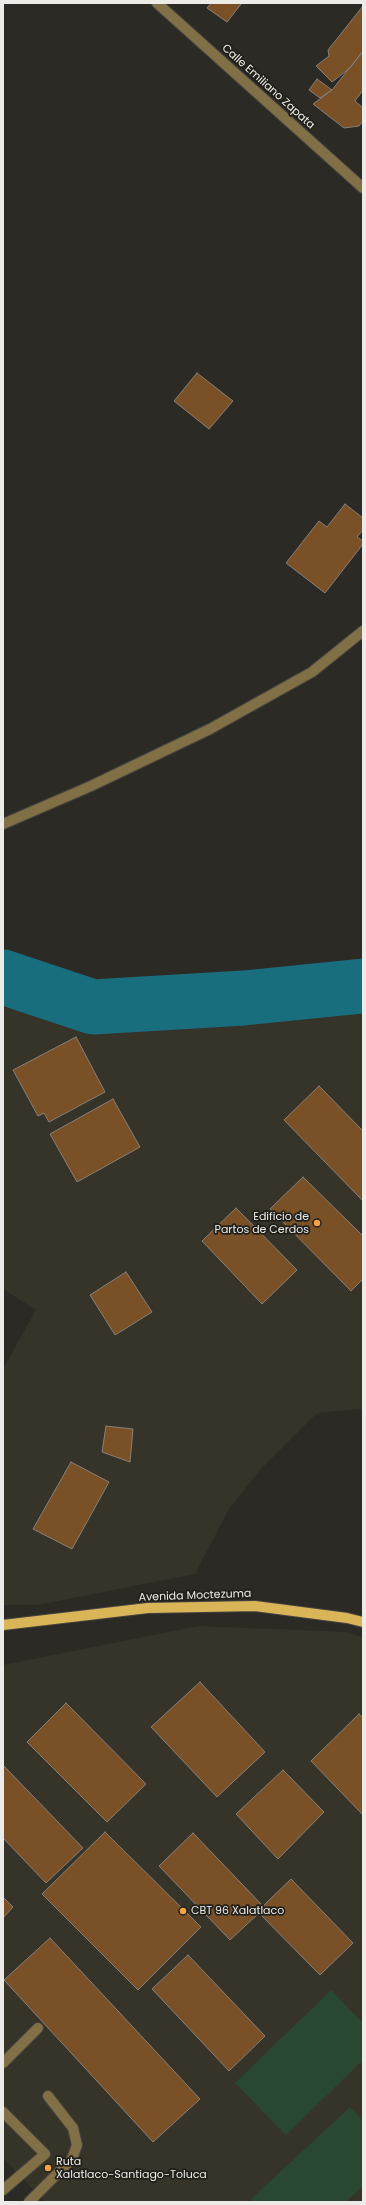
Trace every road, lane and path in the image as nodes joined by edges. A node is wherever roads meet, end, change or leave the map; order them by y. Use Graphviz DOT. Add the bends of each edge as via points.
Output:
graph roads {
  1 [pos="157,3"];
  2 [pos="363,188"];
  3 [pos="363,632"];
  4 [pos="3,824"];
  5 [pos="363,1622"];
  6 [pos="3,1625"];
  7 [pos="38,2028"];
  8 [pos="3,2063"];
  9 [pos="48,2096"];
  10 [pos="3,2112"];
  11 [pos="3,2190"];
  12 [pos="29,2202"];
  1 -- 2 [label="street, Calle Emiliano Zapata"];
  3 -- 4 [label="street" via="312,672 210,729 91,786"];
  5 -- 6 [label="main road, Avenida Moctezuma" via="255,1606 148,1608"];
  7 -- 8 [label="street"];
  9 -- 12 [label="street" via="73,2128 77,2145 72,2159"];
  10 -- 11 [label="street" via="45,2154"];
}
